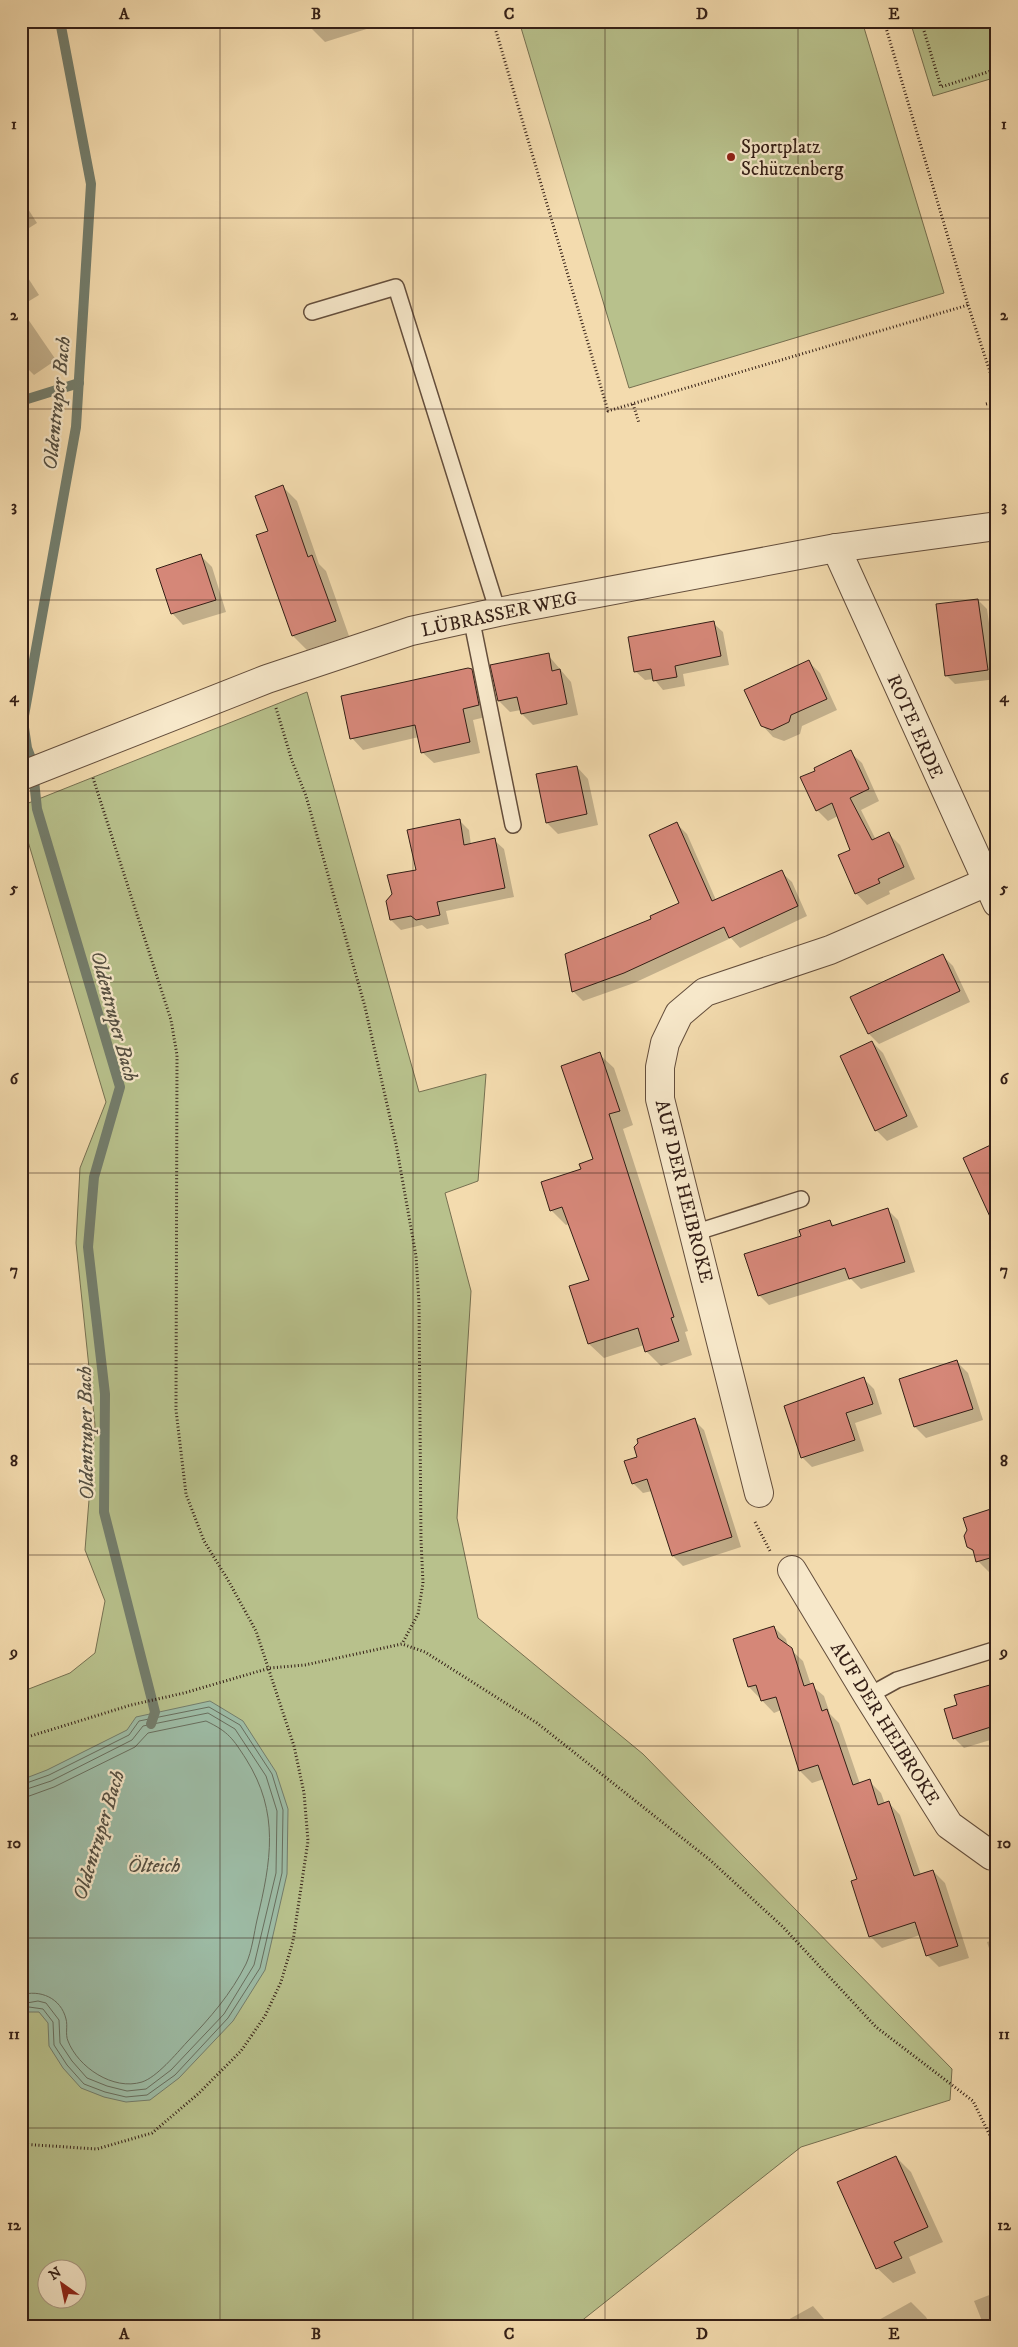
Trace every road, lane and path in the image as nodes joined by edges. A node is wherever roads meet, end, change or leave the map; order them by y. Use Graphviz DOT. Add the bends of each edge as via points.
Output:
graph roads {
  1 [pos="493,21"];
  2 [pos="884,21"];
  3 [pos="921,21"];
  4 [pos="997,69"];
  5 [pos="968,305"];
  6 [pos="312,312"];
  7 [pos="997,394"];
  8 [pos="997,401"];
  9 [pos="633,404"];
  10 [pos="986,404"];
  11 [pos="639,423"];
  12 [pos="997,526"];
  13 [pos="836,548"];
  14 [pos="498,612"];
  15 [pos="471,617"];
  16 [pos="267,679"];
  17 [pos="72,756"];
  18 [pos="21,776"];
  19 [pos="513,825"];
  20 [pos="992,893"];
  21 [pos="801,1199"];
  22 [pos="694,1233"];
  23 [pos="759,1492"];
  24 [pos="792,1570"];
  25 [pos="402,1644"];
  26 [pos="997,1649"];
  27 [pos="270,1668"];
  28 [pos="868,1696"];
  29 [pos="21,1739"];
  30 [pos="997,1852"];
  31 [pos="21,2144"];
  32 [pos="997,2150"];
  1 -- 9 [label="path" via="608,411"];
  2 -- 5 [label="path"];
  3 -- 4 [label="path" via="941,87"];
  5 -- 7 [label="path"];
  5 -- 9 [label="path"];
  6 -- 14 [label="lane" via="396,287"];
  8 -- 10 [label="path"];
  9 -- 11 [label="path"];
  12 -- 13 [label="street, LÜBRASSER WEG"];
  13 -- 14 [label="street, LÜBRASSER WEG"];
  13 -- 20 [label="street, ROTE ERDE"];
  14 -- 15 [label="street, LÜBRASSER WEG"];
  15 -- 16 [label="street, LÜBRASSER WEG" via="404,634"];
  15 -- 19 [label="lane"];
  16 -- 17 [label="street, LÜBRASSER WEG"];
  16 -- 25 [label="path" via="306,796 365,1007 396,1144 416,1256 420,1303 423,1583 418,1614"];
  17 -- 18 [label="street, LÜBRASSER WEG"];
  17 -- 27 [label="path" via="124,869 168,1011 177,1055 176,1410 186,1494 204,1541 256,1631"];
  20 -- 22 [label="street, AUF DER HEIBROKE" via="705,992 679,1014 665,1044 660,1066 660,1099"];
  21 -- 22 [label="lane"];
  22 -- 23 [label="street, AUF DER HEIBROKE"];
  23 -- 24 [label="path" via="752,1516 765,1544"];
  24 -- 28 [label="street, AUF DER HEIBROKE"];
  25 -- 27 [label="path" via="305,1666"];
  25 -- 32 [label="path" via="425,1652 537,1723 710,1860 783,1927 876,2027 973,2101"];
  26 -- 28 [label="lane" via="897,1680"];
  27 -- 29 [label="path" via="131,1705"];
  27 -- 31 [label="path" via="294,1746 308,1841 292,1941 281,1982 265,2016 241,2051 152,2133 97,2149"];
  28 -- 30 [label="street, AUF DER HEIBROKE" via="949,1825 992,1856"];
}
